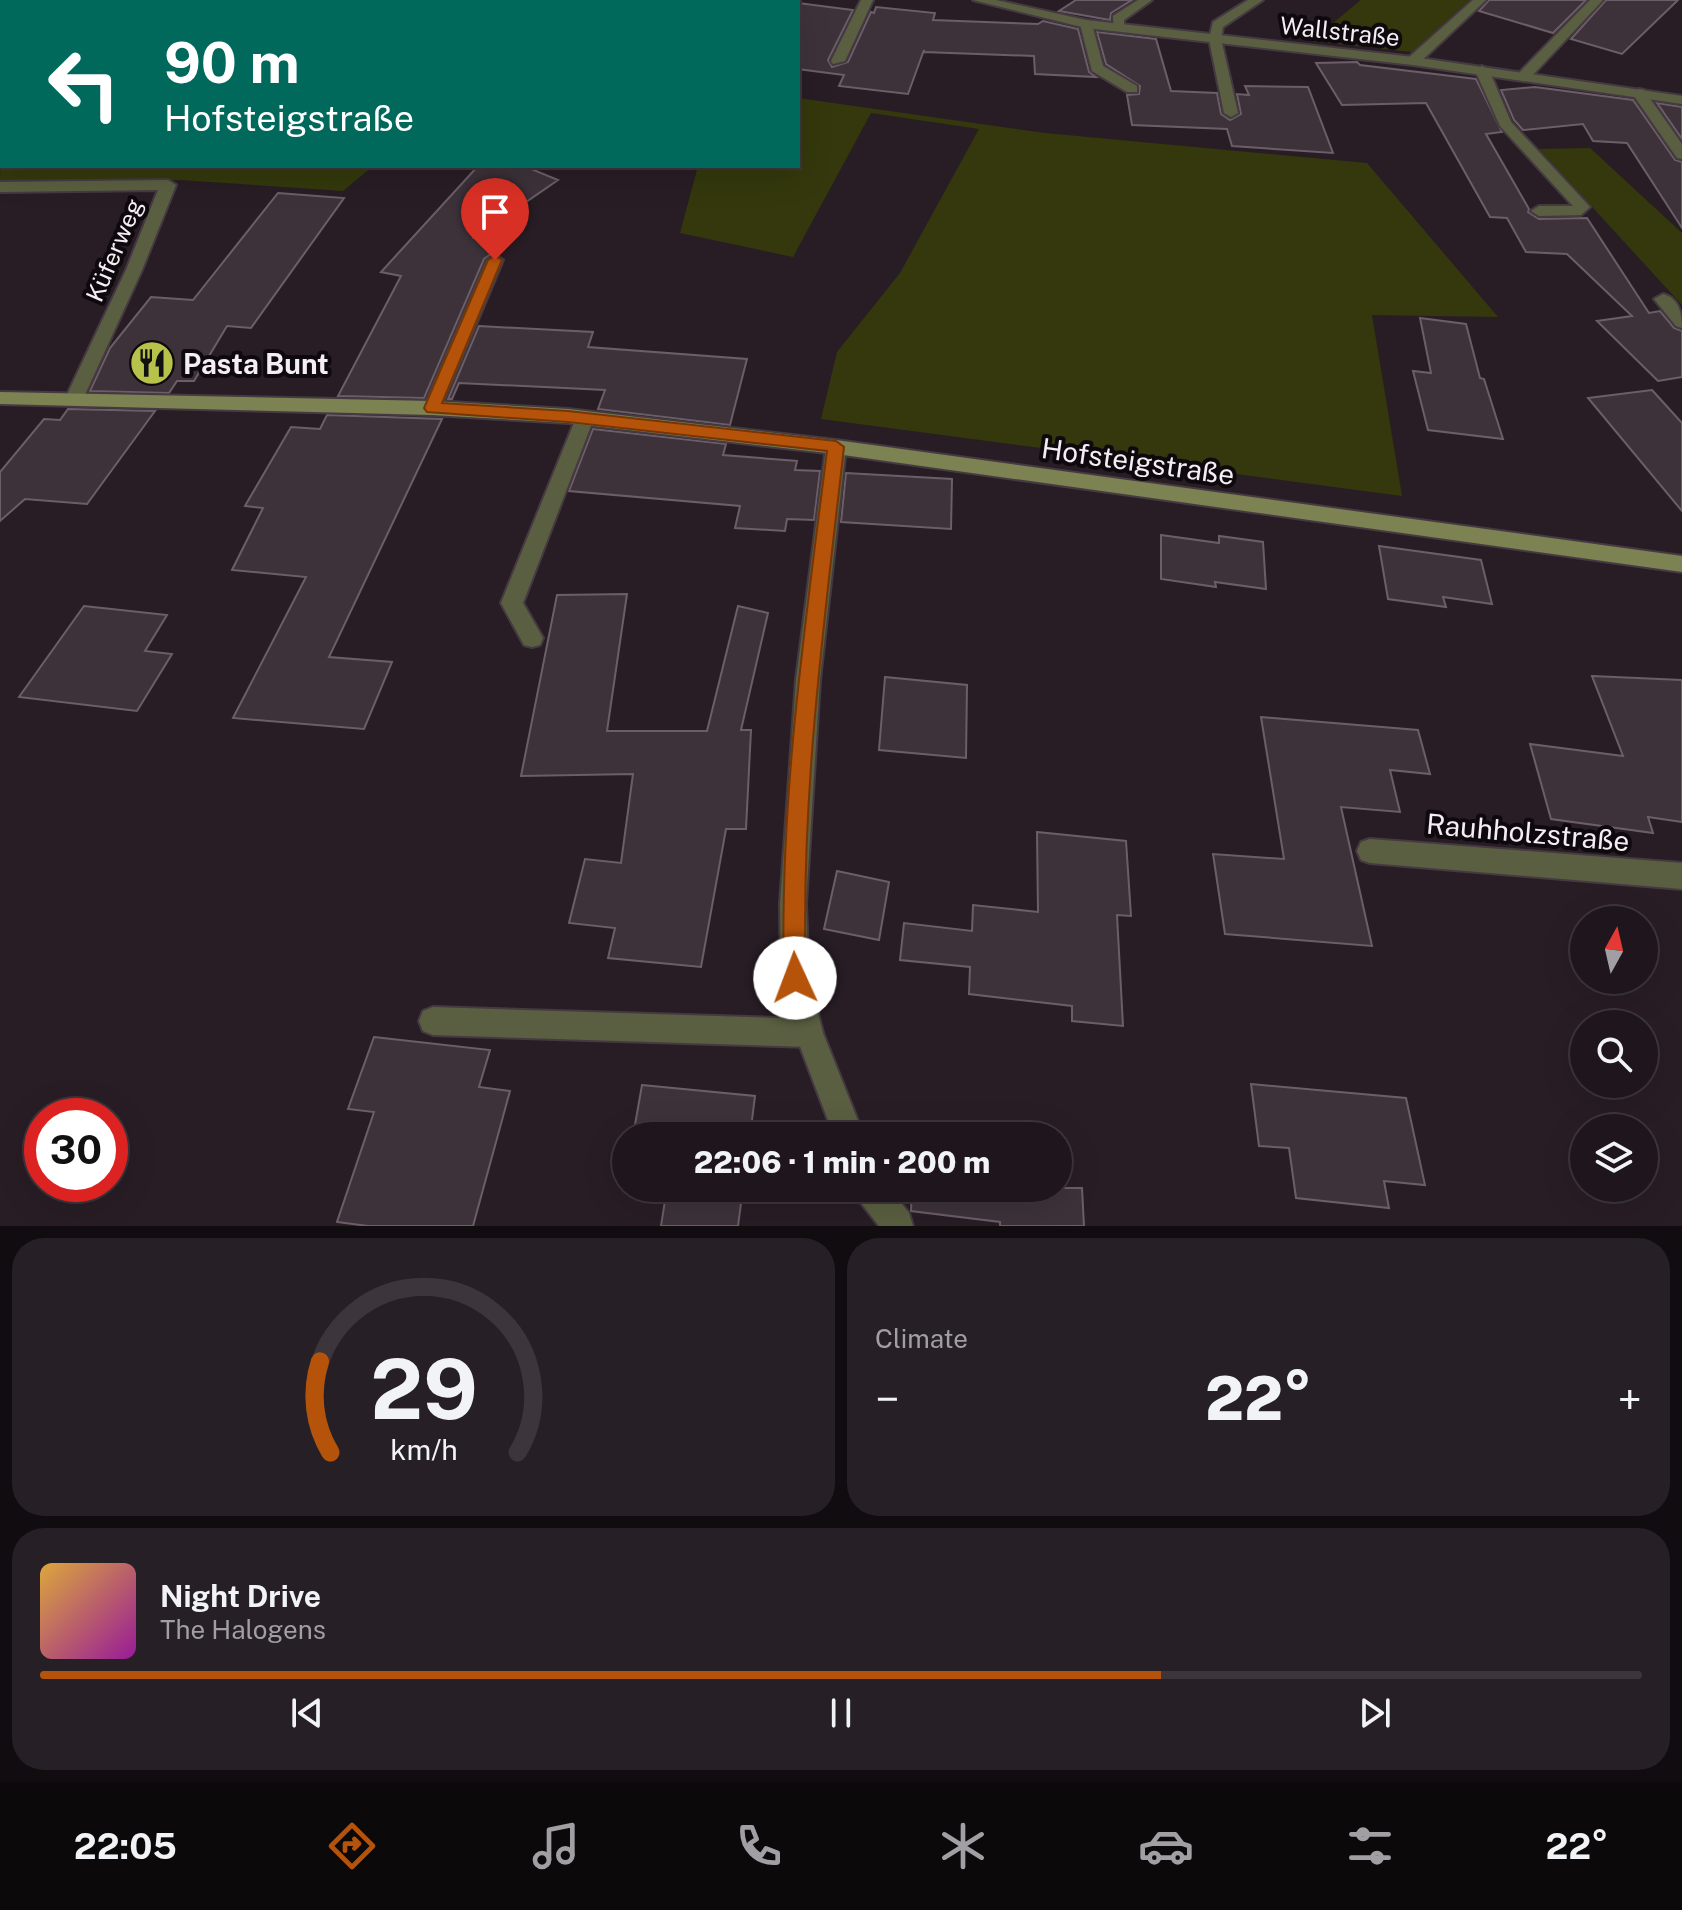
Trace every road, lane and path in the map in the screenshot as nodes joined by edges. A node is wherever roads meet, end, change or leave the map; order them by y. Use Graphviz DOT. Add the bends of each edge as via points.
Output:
graph roads {
  1 [pos="867,0"];
  2 [pos="979,0"];
  3 [pos="1146,0"];
  4 [pos="1257,0"];
  5 [pos="1480,0"];
  6 [pos="1597,0"];
  7 [pos="1086,24"];
  8 [pos="1119,28"];
  9 [pos="1215,39"];
  10 [pos="838,61"];
  11 [pos="1413,61"];
  12 [pos="1482,70"];
  13 [pos="1524,76"];
  14 [pos="1132,89"];
  15 [pos="1639,93"];
  16 [pos="1682,100"];
  17 [pos="1231,113"];
  18 [pos="1682,155"];
  19 [pos="0,187"];
  20 [pos="1539,211"];
  21 [pos="495,260"];
  22 [pos="1663,299"];
  23 [pos="1682,322"];
  24 [pos="1,399"];
  25 [pos="74,399"];
  26 [pos="432,408"];
  27 [pos="585,418"];
  28 [pos="836,447"];
  29 [pos="1682,564"];
  30 [pos="532,638"];
  31 [pos="1370,851"];
  32 [pos="1682,876"];
  33 [pos="433,1021"];
  34 [pos="809,1033"];
  35 [pos="844,1122"];
  36 [pos="880,1202"];
  37 [pos="898,1224"];
  1 -- 10 [label="street"];
  2 -- 7 [label="street, Wallstraße"];
  3 -- 8 [label="street" via="1117,19"];
  4 -- 9 [label="street, Wallstraße" via="1217,25"];
  5 -- 11 [label="street, Wallstraße"];
  6 -- 13 [label="street"];
  7 -- 8 [label="street, Wallstraße"];
  7 -- 14 [label="street" via="1097,68"];
  8 -- 9 [label="street, Wallstraße"];
  9 -- 11 [label="street, Wallstraße"];
  9 -- 17 [label="street"];
  11 -- 12 [label="street, Wallstraße"];
  12 -- 13 [label="street, Wallstraße"];
  12 -- 20 [label="street" via="1505,123 1582,207 1575,212"];
  13 -- 15 [label="street, Wallstraße"];
  15 -- 16 [label="street, Wallstraße"];
  15 -- 18 [label="street"];
  19 -- 25 [label="street, Küferweg" via="168,185"];
  21 -- 26 [label="street"];
  22 -- 23 [label="street"];
  24 -- 25 [label="main road, Hofsteigstraße"];
  25 -- 26 [label="main road, Hofsteigstraße"];
  26 -- 27 [label="main road, Hofsteigstraße"];
  27 -- 28 [label="main road, Hofsteigstraße"];
  27 -- 30 [label="street" via="512,603"];
  28 -- 29 [label="main road, Hofsteigstraße"];
  28 -- 34 [label="street" via="808,680 793,904 795,978"];
  31 -- 32 [label="street, Rauhholzstraße"];
  33 -- 34 [label="street"];
  34 -- 35 [label="street"];
  36 -- 37 [label="street"];
}
